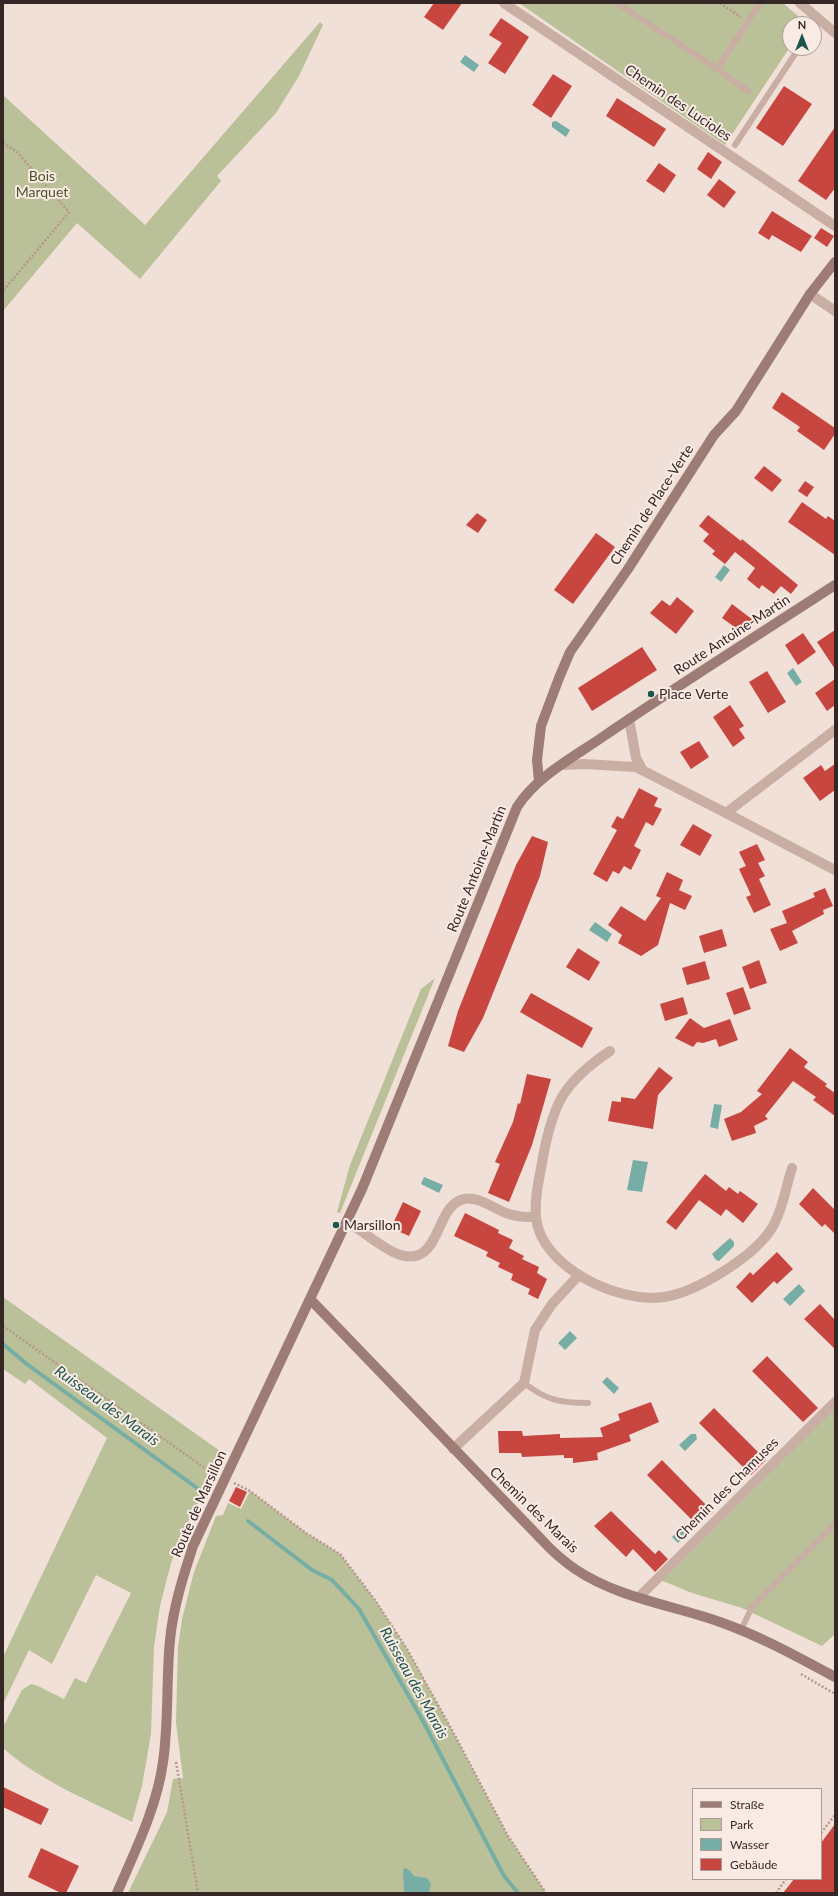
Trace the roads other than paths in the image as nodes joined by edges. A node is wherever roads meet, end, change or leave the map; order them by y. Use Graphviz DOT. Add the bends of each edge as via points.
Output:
graph roads {
  1 [pos="504,3"];
  2 [pos="617,3"];
  3 [pos="760,3"];
  4 [pos="800,3"];
  5 [pos="811,16"];
  6 [pos="822,25"];
  7 [pos="835,33"];
  8 [pos="794,56"];
  9 [pos="717,69"];
  10 [pos="748,91"];
  11 [pos="735,145"];
  12 [pos="835,226"];
  13 [pos="835,262"];
  14 [pos="810,294"];
  15 [pos="835,311"];
  16 [pos="835,585"];
  17 [pos="629,719"];
  18 [pos="835,730"];
  19 [pos="562,765"];
  20 [pos="642,769"];
  21 [pos="539,781"];
  22 [pos="726,813"];
  23 [pos="835,870"];
  24 [pos="610,1051"];
  25 [pos="792,1168"];
  26 [pos="536,1217"];
  27 [pos="347,1221"];
  28 [pos="579,1275"];
  29 [pos="311,1300"];
  30 [pos="524,1383"];
  31 [pos="835,1402"];
  32 [pos="588,1403"];
  33 [pos="453,1449"];
  34 [pos="835,1524"];
  35 [pos="639,1597"];
  36 [pos="741,1630"];
  37 [pos="835,1678"];
  38 [pos="117,1893"];
  1 -- 12 [label="street, Chemin des Lucioles"];
  2 -- 9 [label="lane"];
  3 -- 9 [label="lane"];
  4 -- 5 [label="street"];
  6 -- 7 [label="street"];
  8 -- 11 [label="lane"];
  9 -- 10 [label="lane"];
  13 -- 14 [label="street, Chemin de Place-Verte"];
  14 -- 15 [label="street"];
  14 -- 21 [label="street, Chemin de Place-Verte" via="736,411 714,435 628,569 570,652 541,726 537,760"];
  16 -- 17 [label="street, Route Antoine-Martin"];
  17 -- 19 [label="street, Route Antoine-Martin"];
  17 -- 20 [label="street" via="636,758"];
  18 -- 22 [label="street"];
  19 -- 20 [label="street" via="629,766"];
  19 -- 21 [label="street, Route Antoine-Martin"];
  20 -- 22 [label="street"];
  21 -- 27 [label="street, Route Antoine-Martin" via="522,799 513,816 373,1165"];
  22 -- 23 [label="street"];
  24 -- 26 [label="street" via="586,1066 564,1091 548,1131"];
  25 -- 28 [label="street" via="778,1215 767,1234 737,1262 708,1280 678,1293 654,1298 636,1297"];
  26 -- 27 [label="street" via="514,1216 471,1198 459,1200 449,1210 430,1246 422,1253 408,1255 393,1252"];
  26 -- 28 [label="street" via="545,1242 559,1259"];
  27 -- 29 [label="street, Route Antoine-Martin"];
  28 -- 30 [label="street" via="552,1304 535,1330"];
  29 -- 33 [label="street, Chemin des Marais"];
  29 -- 38 [label="street, Route de Marsillon" via="193,1546 183,1576 170,1638 163,1763 149,1815"];
  30 -- 32 [label="lane" via="550,1399"];
  30 -- 33 [label="street"];
  31 -- 35 [label="street, Chemin des Chamuses"];
  33 -- 35 [label="street, Chemin des Marais" via="540,1539 566,1562 605,1585"];
  34 -- 36 [label="lane" via="752,1608"];
  35 -- 36 [label="street, Chemin des Marais"];
  36 -- 37 [label="street, Chemin des Marais"];
}
